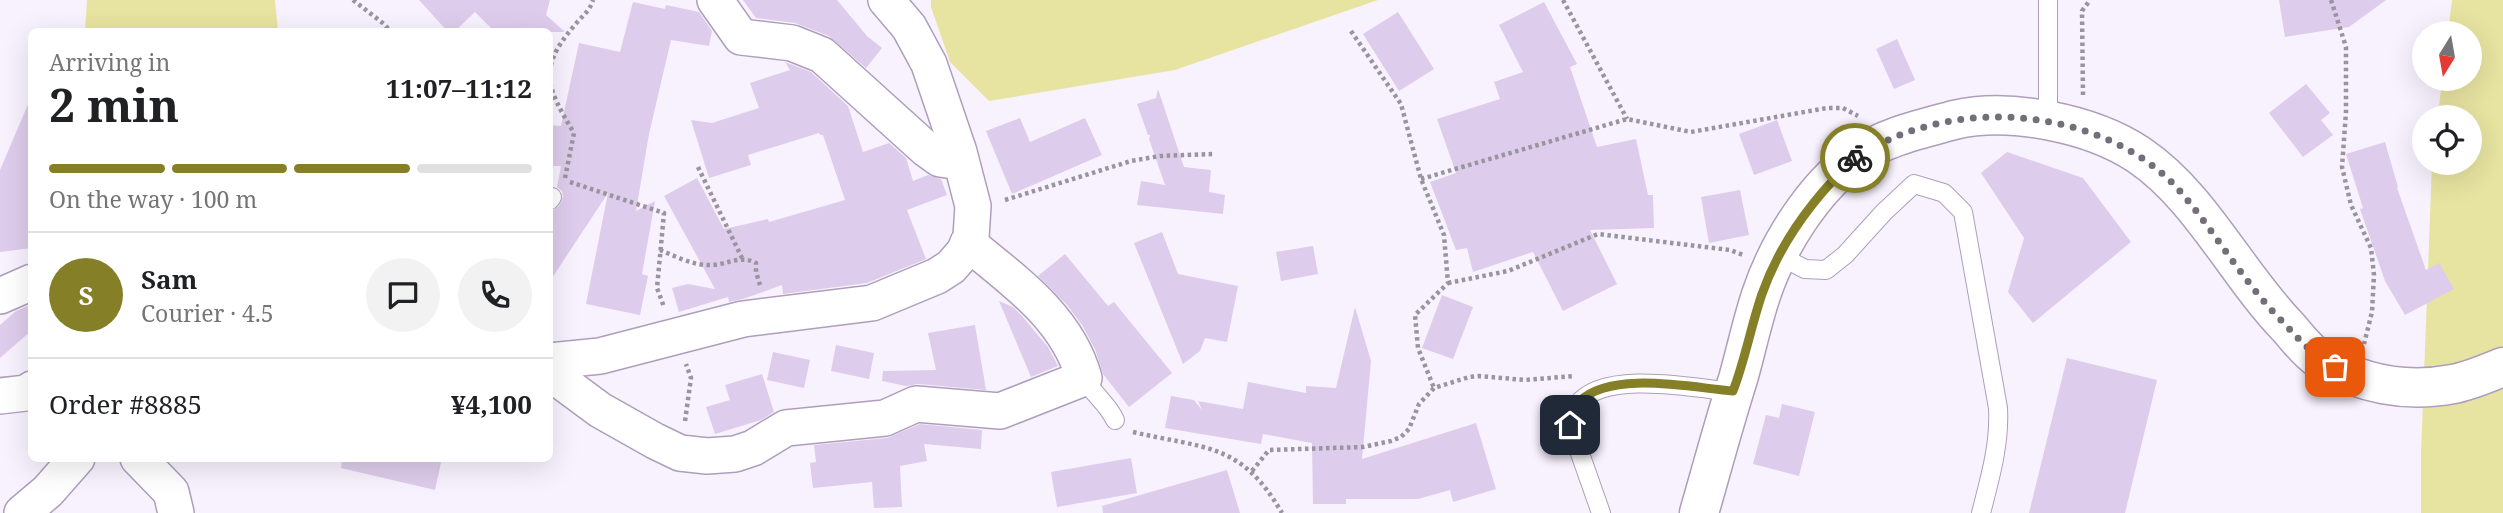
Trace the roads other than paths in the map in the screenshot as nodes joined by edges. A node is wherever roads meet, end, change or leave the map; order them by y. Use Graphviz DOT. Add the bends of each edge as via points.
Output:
graph roads {
  1 [pos="715,0"];
  2 [pos="886,0"];
  3 [pos="2048,0"];
  4 [pos="2048,120"];
  5 [pos="961,162"];
  6 [pos="968,243"];
  7 [pos="1776,260"];
  8 [pos="28,284"];
  9 [pos="0,296"];
  10 [pos="553,361"];
  11 [pos="2503,367"];
  12 [pos="553,375"];
  13 [pos="1084,378"];
  14 [pos="1733,391"];
  15 [pos="28,392"];
  16 [pos="0,396"];
  17 [pos="1115,420"];
  18 [pos="73,462"];
  19 [pos="142,462"];
  20 [pos="22,513"];
  21 [pos="176,513"];
  22 [pos="1601,513"];
  23 [pos="1699,513"];
  24 [pos="1981,513"];
  1 -- 5 [label="street" via="741,37 792,43 822,55 926,149 940,159"];
  2 -- 5 [label="street" via="909,27 929,64"];
  3 -- 4 [label="lane"];
  4 -- 7 [label="street" via="1967,117 1913,130 1856,157 1828,184"];
  4 -- 11 [label="street" via="2103,137 2138,154 2161,173 2184,195 2267,305 2317,357 2380,385 2416,388 2456,384"];
  5 -- 6 [label="street" via="973,206"];
  6 -- 10 [label="street" via="951,267 937,276 872,303 743,319 600,356"];
  6 -- 13 [label="street" via="1022,285 1047,314 1078,357"];
  7 -- 14 [label="street"];
  7 -- 24 [label="lane" via="1826,270 1914,184 1944,193 1963,212 1999,428"];
  8 -- 9 [label="street"];
  12 -- 13 [label="street" via="600,410 680,453 707,456 752,448 786,428 885,418 916,404 1000,411"];
  13 -- 17 [label="lane"];
  14 -- 22 [label="lane" via="1626,384 1600,389 1581,400 1570,425"];
  14 -- 23 [label="street"];
  15 -- 16 [label="street"];
  18 -- 20 [label="street"];
  19 -- 21 [label="street" via="171,492"];
}
